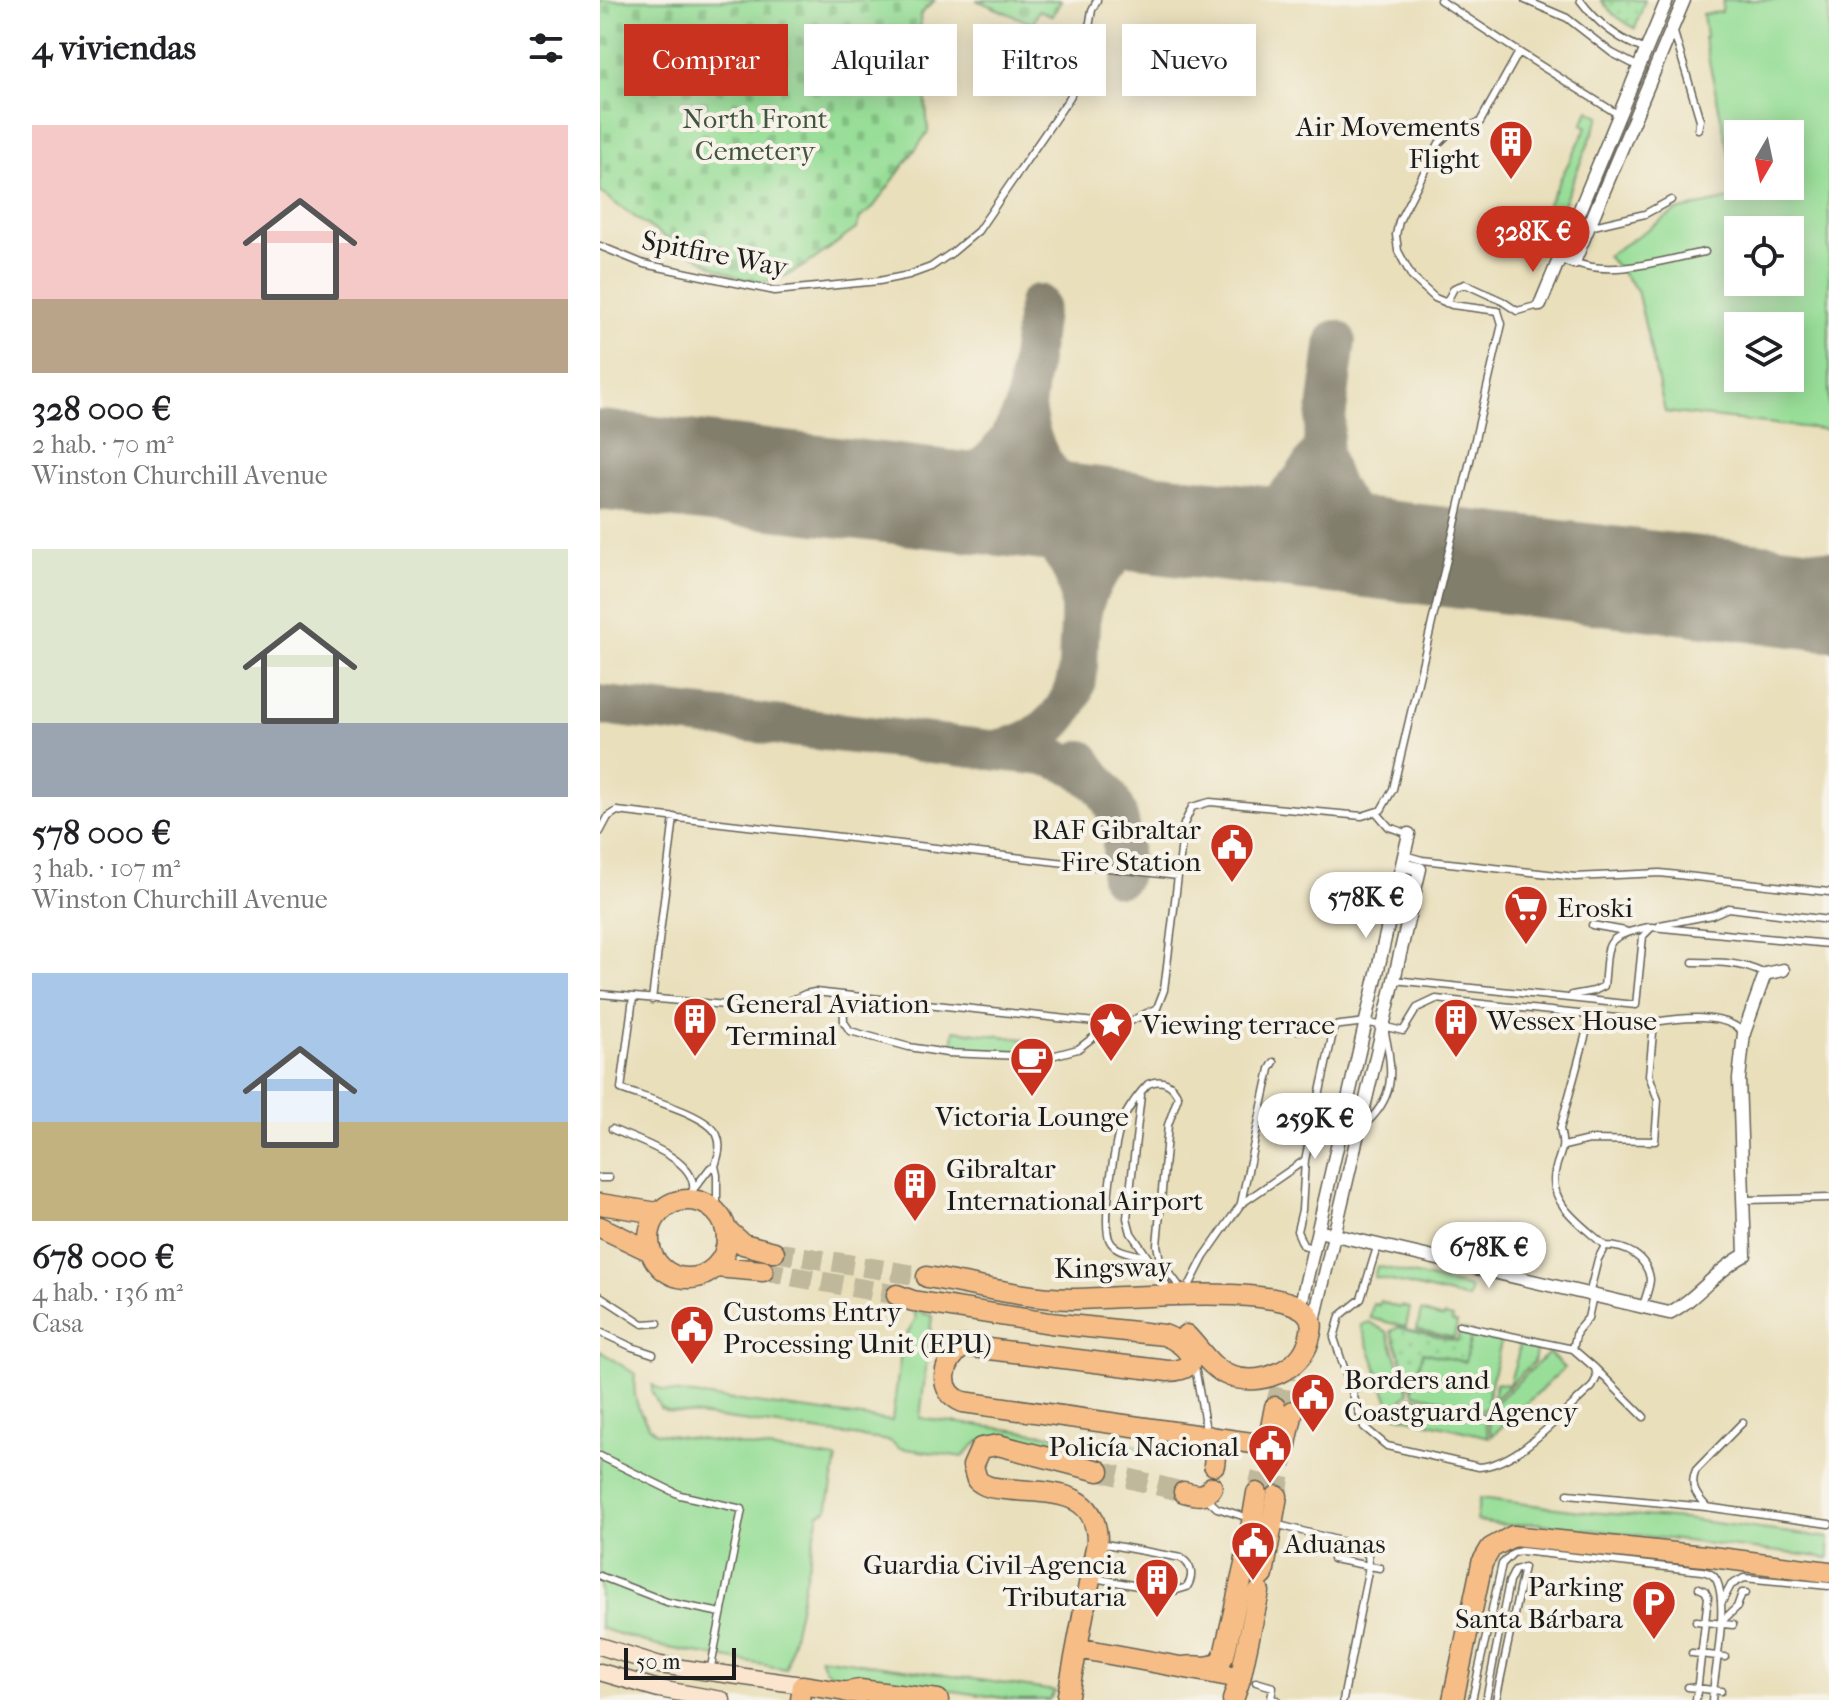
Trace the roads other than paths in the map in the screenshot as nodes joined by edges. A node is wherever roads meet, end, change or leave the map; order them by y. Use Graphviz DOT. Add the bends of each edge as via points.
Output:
graph roads {
  1 [pos="1097,0"];
  2 [pos="1440,0"];
  3 [pos="1525,0"];
  4 [pos="1580,0"];
  5 [pos="1667,0"];
  6 [pos="1684,0"];
  7 [pos="1672,27"];
  8 [pos="1646,50"];
  9 [pos="1519,52"];
  10 [pos="1639,67"];
  11 [pos="1619,115"];
  12 [pos="1698,129"];
  13 [pos="1671,200"];
  14 [pos="1589,227"];
  15 [pos="600,246"];
  16 [pos="1705,252"];
  17 [pos="1559,256"];
  18 [pos="1574,262"];
  19 [pos="1446,303"];
  20 [pos="1540,305"];
  21 [pos="1377,813"];
  22 [pos="674,817"];
  23 [pos="600,832"];
  24 [pos="1409,834"];
  25 [pos="1403,860"];
  26 [pos="1178,876"];
  27 [pos="1829,892"];
  28 [pos="1829,920"];
  29 [pos="1592,925"];
  30 [pos="1652,927"];
  31 [pos="1629,932"];
  32 [pos="1643,943"];
  33 [pos="1829,944"];
  34 [pos="1693,962"];
  35 [pos="1783,970"];
  36 [pos="1765,974"];
  37 [pos="1394,980"];
  38 [pos="1604,986"];
  39 [pos="600,994"];
  40 [pos="843,995"];
  41 [pos="1558,997"];
  42 [pos="633,998"];
  43 [pos="652,1000"];
  44 [pos="1612,1002"];
  45 [pos="1591,1015"];
  46 [pos="1366,1022"];
  47 [pos="1654,1022"];
  48 [pos="1109,1024"];
  49 [pos="1269,1027"];
  50 [pos="1383,1027"];
  51 [pos="1334,1028"];
  52 [pos="1744,1033"];
  53 [pos="1274,1062"];
  54 [pos="1141,1095"];
  55 [pos="612,1129"];
  56 [pos="1359,1130"];
  57 [pos="631,1142"];
  58 [pos="642,1143"];
  59 [pos="1564,1146"];
  60 [pos="653,1152"];
  61 [pos="662,1152"];
  62 [pos="1305,1160"];
  63 [pos="715,1166"];
  64 [pos="600,1178"];
  65 [pos="609,1178"];
  66 [pos="688,1195"];
  67 [pos="1829,1198"];
  68 [pos="1744,1200"];
  69 [pos="600,1204"];
  70 [pos="1241,1204"];
  71 [pos="658,1213"];
  72 [pos="721,1220"];
  73 [pos="600,1227"];
  74 [pos="1318,1231"];
  75 [pos="1335,1235"];
  76 [pos="1378,1244"];
  77 [pos="1605,1246"];
  78 [pos="1314,1249"];
  79 [pos="650,1251"];
  80 [pos="774,1252"];
  81 [pos="1148,1258"];
  82 [pos="716,1267"];
  83 [pos="763,1271"];
  84 [pos="927,1277"];
  85 [pos="1185,1294"];
  86 [pos="1160,1295"];
  87 [pos="600,1296"];
  88 [pos="1591,1296"];
  89 [pos="1643,1307"];
  90 [pos="1300,1308"];
  91 [pos="658,1323"];
  92 [pos="1459,1325"];
  93 [pos="1312,1328"];
  94 [pos="600,1332"];
  95 [pos="1573,1349"];
  96 [pos="653,1354"];
  97 [pos="1191,1356"];
  98 [pos="1595,1368"];
  99 [pos="1644,1417"];
  100 [pos="1743,1422"];
  101 [pos="1208,1436"];
  102 [pos="1271,1448"];
  103 [pos="600,1456"];
  104 [pos="1214,1465"];
  105 [pos="1099,1471"];
  106 [pos="1200,1491"];
  107 [pos="1267,1494"];
  108 [pos="1568,1494"];
  109 [pos="1706,1507"];
  110 [pos="1262,1521"];
  111 [pos="1829,1524"];
  112 [pos="1097,1542"];
  113 [pos="1333,1559"];
  114 [pos="1369,1566"];
  115 [pos="1380,1568"];
  116 [pos="1829,1572"];
  117 [pos="600,1576"];
  118 [pos="1090,1577"];
  119 [pos="1829,1586"];
  120 [pos="1699,1588"];
  121 [pos="1364,1593"];
  122 [pos="1746,1593"];
  123 [pos="1376,1595"];
  124 [pos="1722,1602"];
  125 [pos="721,1613"];
  126 [pos="1696,1621"];
  127 [pos="1705,1621"];
  128 [pos="1720,1623"];
  129 [pos="1733,1625"];
  130 [pos="600,1646"];
  131 [pos="1077,1648"];
  132 [pos="1692,1653"];
  133 [pos="1701,1655"];
  134 [pos="1716,1656"];
  135 [pos="1725,1657"];
  136 [pos="1183,1667"];
  137 [pos="600,1672"];
  138 [pos="710,1672"];
  139 [pos="1256,1682"];
  140 [pos="1688,1687"];
  141 [pos="1697,1688"];
  142 [pos="1713,1690"];
  143 [pos="1232,1691"];
  144 [pos="1721,1691"];
  145 [pos="847,1692"];
  146 [pos="801,1693"];
  147 [pos="722,1700"];
  148 [pos="901,1700"];
  149 [pos="938,1700"];
  150 [pos="1067,1700"];
  151 [pos="1277,1700"];
  152 [pos="1343,1700"];
  153 [pos="1453,1700"];
  154 [pos="1472,1700"];
  155 [pos="1486,1700"];
  156 [pos="1496,1700"];
  157 [pos="1696,1700"];
  158 [pos="1712,1700"];
  1 -- 15 [label="lane, Spitfire Way" via="1070,97 978,231 931,267 879,281 775,291 644,264"];
  2 -- 9 [label="lane"];
  3 -- 10 [label="lane" via="1567,18"];
  4 -- 8 [label="lane" via="1620,38"];
  5 -- 8 [label="street"];
  6 -- 7 [label="street"];
  7 -- 12 [label="lane" via="1700,120"];
  7 -- 14 [label="street"];
  8 -- 10 [label="street"];
  9 -- 11 [label="lane"];
  9 -- 19 [label="lane" via="1480,122 1439,143 1399,221 1397,243 1406,267 1419,285"];
  10 -- 11 [label="street"];
  11 -- 17 [label="street"];
  13 -- 14 [label="lane" via="1645,214"];
  14 -- 18 [label="street"];
  16 -- 18 [label="lane" via="1610,269"];
  17 -- 18 [label="street"];
  17 -- 20 [label="street"];
  19 -- 20 [label="lane" via="1454,288 1465,284 1517,311"];
  19 -- 21 [label="lane" via="1493,309 1501,314 1501,332 1393,789"];
  21 -- 24 [label="lane" via="1389,827"];
  21 -- 26 [label="lane" via="1200,804 1192,807 1184,824"];
  22 -- 23 [label="lane" via="617,811"];
  22 -- 26 [label="lane"];
  22 -- 43 [label="lane"];
  24 -- 25 [label="street"];
  25 -- 27 [label="lane" via="1575,877 1660,873"];
  25 -- 37 [label="street" via="1420,869"];
  25 -- 46 [label="street"];
  26 -- 48 [label="lane" via="1164,990 1157,1008 1123,1025"];
  28 -- 30 [label="lane" via="1728,908"];
  29 -- 31 [label="lane"];
  30 -- 31 [label="lane"];
  30 -- 32 [label="lane"];
  30 -- 33 [label="lane"];
  31 -- 32 [label="lane"];
  31 -- 38 [label="lane" via="1608,944"];
  32 -- 44 [label="lane" via="1636,1005"];
  34 -- 36 [label="lane" via="1727,961"];
  35 -- 36 [label="street"];
  36 -- 52 [label="street"];
  37 -- 41 [label="lane"];
  37 -- 50 [label="street"];
  38 -- 41 [label="lane"];
  38 -- 44 [label="lane"];
  39 -- 42 [label="lane"];
  40 -- 43 [label="lane" via="815,992 772,1009"];
  40 -- 48 [label="lane"];
  40 -- 48 [label="lane" via="844,1022 850,1031 947,1053 1048,1057 1078,1049"];
  41 -- 44 [label="lane"];
  42 -- 43 [label="lane"];
  42 -- 63 [label="lane" via="621,1089 706,1121 717,1135"];
  45 -- 47 [label="lane"];
  45 -- 50 [label="lane" via="1436,999 1417,1008 1403,1031"];
  45 -- 59 [label="lane" via="1560,1129"];
  46 -- 50 [label="lane"];
  46 -- 51 [label="lane"];
  46 -- 74 [label="street"];
  47 -- 52 [label="lane" via="1722,1021 1736,1024"];
  47 -- 59 [label="lane" via="1649,1075 1658,1100 1655,1141 1589,1140"];
  49 -- 51 [label="lane"];
  50 -- 56 [label="street"];
  50 -- 56 [label="lane" via="1390,1067 1386,1099"];
  51 -- 62 [label="lane"];
  52 -- 68 [label="street" via="1739,1079"];
  53 -- 70 [label="lane"];
  54 -- 81 [label="lane" via="1127,1218"];
  54 -- 81 [label="lane" via="1117,1137 1107,1229 1115,1247"];
  54 -- 85 [label="lane" via="1148,1084 1159,1081 1172,1086 1178,1097 1168,1125 1157,1245 1160,1260"];
  55 -- 58 [label="lane"];
  56 -- 75 [label="street"];
  57 -- 58 [label="lane"];
  58 -- 61 [label="lane"];
  59 -- 77 [label="lane" via="1553,1185 1560,1204"];
  60 -- 61 [label="lane"];
  61 -- 66 [label="lane" via="690,1174"];
  62 -- 70 [label="lane"];
  62 -- 78 [label="lane" via="1297,1235"];
  63 -- 66 [label="lane"];
  63 -- 72 [label="lane"];
  64 -- 65 [label="lane"];
  66 -- 71 [label="highway"];
  66 -- 72 [label="highway"];
  67 -- 68 [label="lane"];
  68 -- 89 [label="street" via="1745,1255 1681,1307 1669,1313"];
  69 -- 71 [label="highway"];
  70 -- 85 [label="lane"];
  71 -- 79 [label="highway" via="648,1237"];
  72 -- 80 [label="highway" via="743,1244"];
  72 -- 82 [label="highway" via="726,1249"];
  73 -- 79 [label="highway"];
  74 -- 75 [label="street"];
  74 -- 78 [label="street"];
  75 -- 76 [label="street"];
  75 -- 93 [label="street"];
  76 -- 88 [label="street"];
  76 -- 98 [label="lane" via="1361,1299 1340,1316 1334,1338 1364,1427 1387,1446 1490,1466 1511,1458 1592,1387"];
  77 -- 88 [label="lane"];
  77 -- 89 [label="lane" via="1621,1246 1643,1264 1650,1280"];
  78 -- 90 [label="street"];
  79 -- 82 [label="highway" via="656,1263 675,1276 698,1277"];
  81 -- 86 [label="lane" via="1166,1284"];
  82 -- 83 [label="highway"];
  84 -- 86 [label="highway, Kingsway" via="1071,1299"];
  85 -- 86 [label="highway, Kingsway"];
  85 -- 90 [label="highway, Kingsway"];
  87 -- 91 [label="lane" via="643,1324"];
  88 -- 89 [label="street"];
  88 -- 95 [label="lane" via="1588,1318 1577,1331"];
  90 -- 93 [label="highway"];
  92 -- 95 [label="lane"];
  93 -- 97 [label="highway, Kingsway" via="1287,1373 1244,1380 1217,1369 1176,1326 1160,1321 1072,1317 914,1293 897,1295 1050,1323 1164,1335 1180,1342"];
  94 -- 96 [label="lane"];
  95 -- 98 [label="lane"];
  97 -- 101 [label="lane"];
  97 -- 101 [label="highway" via="1185,1368 1168,1371 964,1346 950,1359 944,1380 946,1390 963,1402"];
  98 -- 99 [label="lane"];
  100 -- 109 [label="lane" via="1696,1470 1696,1495"];
  101 -- 102 [label="highway"];
  101 -- 104 [label="highway"];
  102 -- 102 [label="highway" via="1280,1408 1260,1435"];
  103 -- 125 [label="lane" via="680,1495 742,1509"];
  105 -- 112 [label="highway" via="998,1445 981,1448 973,1466 977,1480 988,1487 1080,1502 1097,1526"];
  106 -- 110 [label="lane" via="1217,1508"];
  107 -- 110 [label="highway"];
  108 -- 109 [label="lane"];
  109 -- 111 [label="lane"];
  110 -- 114 [label="lane" via="1356,1545 1366,1550"];
  110 -- 136 [label="highway" via="1220,1663"];
  110 -- 143 [label="highway" via="1257,1586"];
  112 -- 118 [label="highway"];
  112 -- 118 [label="lane" via="1181,1558 1192,1577 1187,1587 1171,1592"];
  113 -- 114 [label="lane"];
  114 -- 115 [label="lane"];
  114 -- 121 [label="lane"];
  116 -- 153 [label="highway" via="1513,1536 1491,1548 1482,1563"];
  117 -- 125 [label="lane" via="667,1602"];
  118 -- 131 [label="highway"];
  119 -- 124 [label="lane" via="1744,1578 1731,1585"];
  120 -- 127 [label="lane" via="1708,1597"];
  121 -- 123 [label="lane"];
  121 -- 152 [label="lane"];
  122 -- 128 [label="lane"];
  124 -- 128 [label="lane"];
  124 -- 154 [label="lane" via="1716,1578 1702,1571 1513,1553 1502,1564"];
  125 -- 138 [label="lane"];
  126 -- 127 [label="lane"];
  127 -- 128 [label="lane"];
  127 -- 133 [label="lane"];
  128 -- 129 [label="lane"];
  128 -- 134 [label="lane"];
  130 -- 138 [label="main road" via="660,1665"];
  131 -- 136 [label="highway"];
  131 -- 150 [label="highway"];
  132 -- 133 [label="lane"];
  133 -- 134 [label="lane"];
  133 -- 141 [label="lane"];
  134 -- 135 [label="lane"];
  134 -- 142 [label="lane"];
  136 -- 143 [label="highway"];
  137 -- 147 [label="main road"];
  138 -- 146 [label="main road"];
  139 -- 151 [label="lane" via="1273,1687 1271,1699"];
  140 -- 141 [label="lane"];
  141 -- 142 [label="lane"];
  141 -- 157 [label="lane"];
  142 -- 144 [label="lane"];
  142 -- 158 [label="lane"];
  145 -- 146 [label="main road"];
  145 -- 148 [label="main road"];
  145 -- 149 [label="highway"];
  155 -- 156 [label="lane" via="1509,1582 1515,1570 1524,1567"];
}
